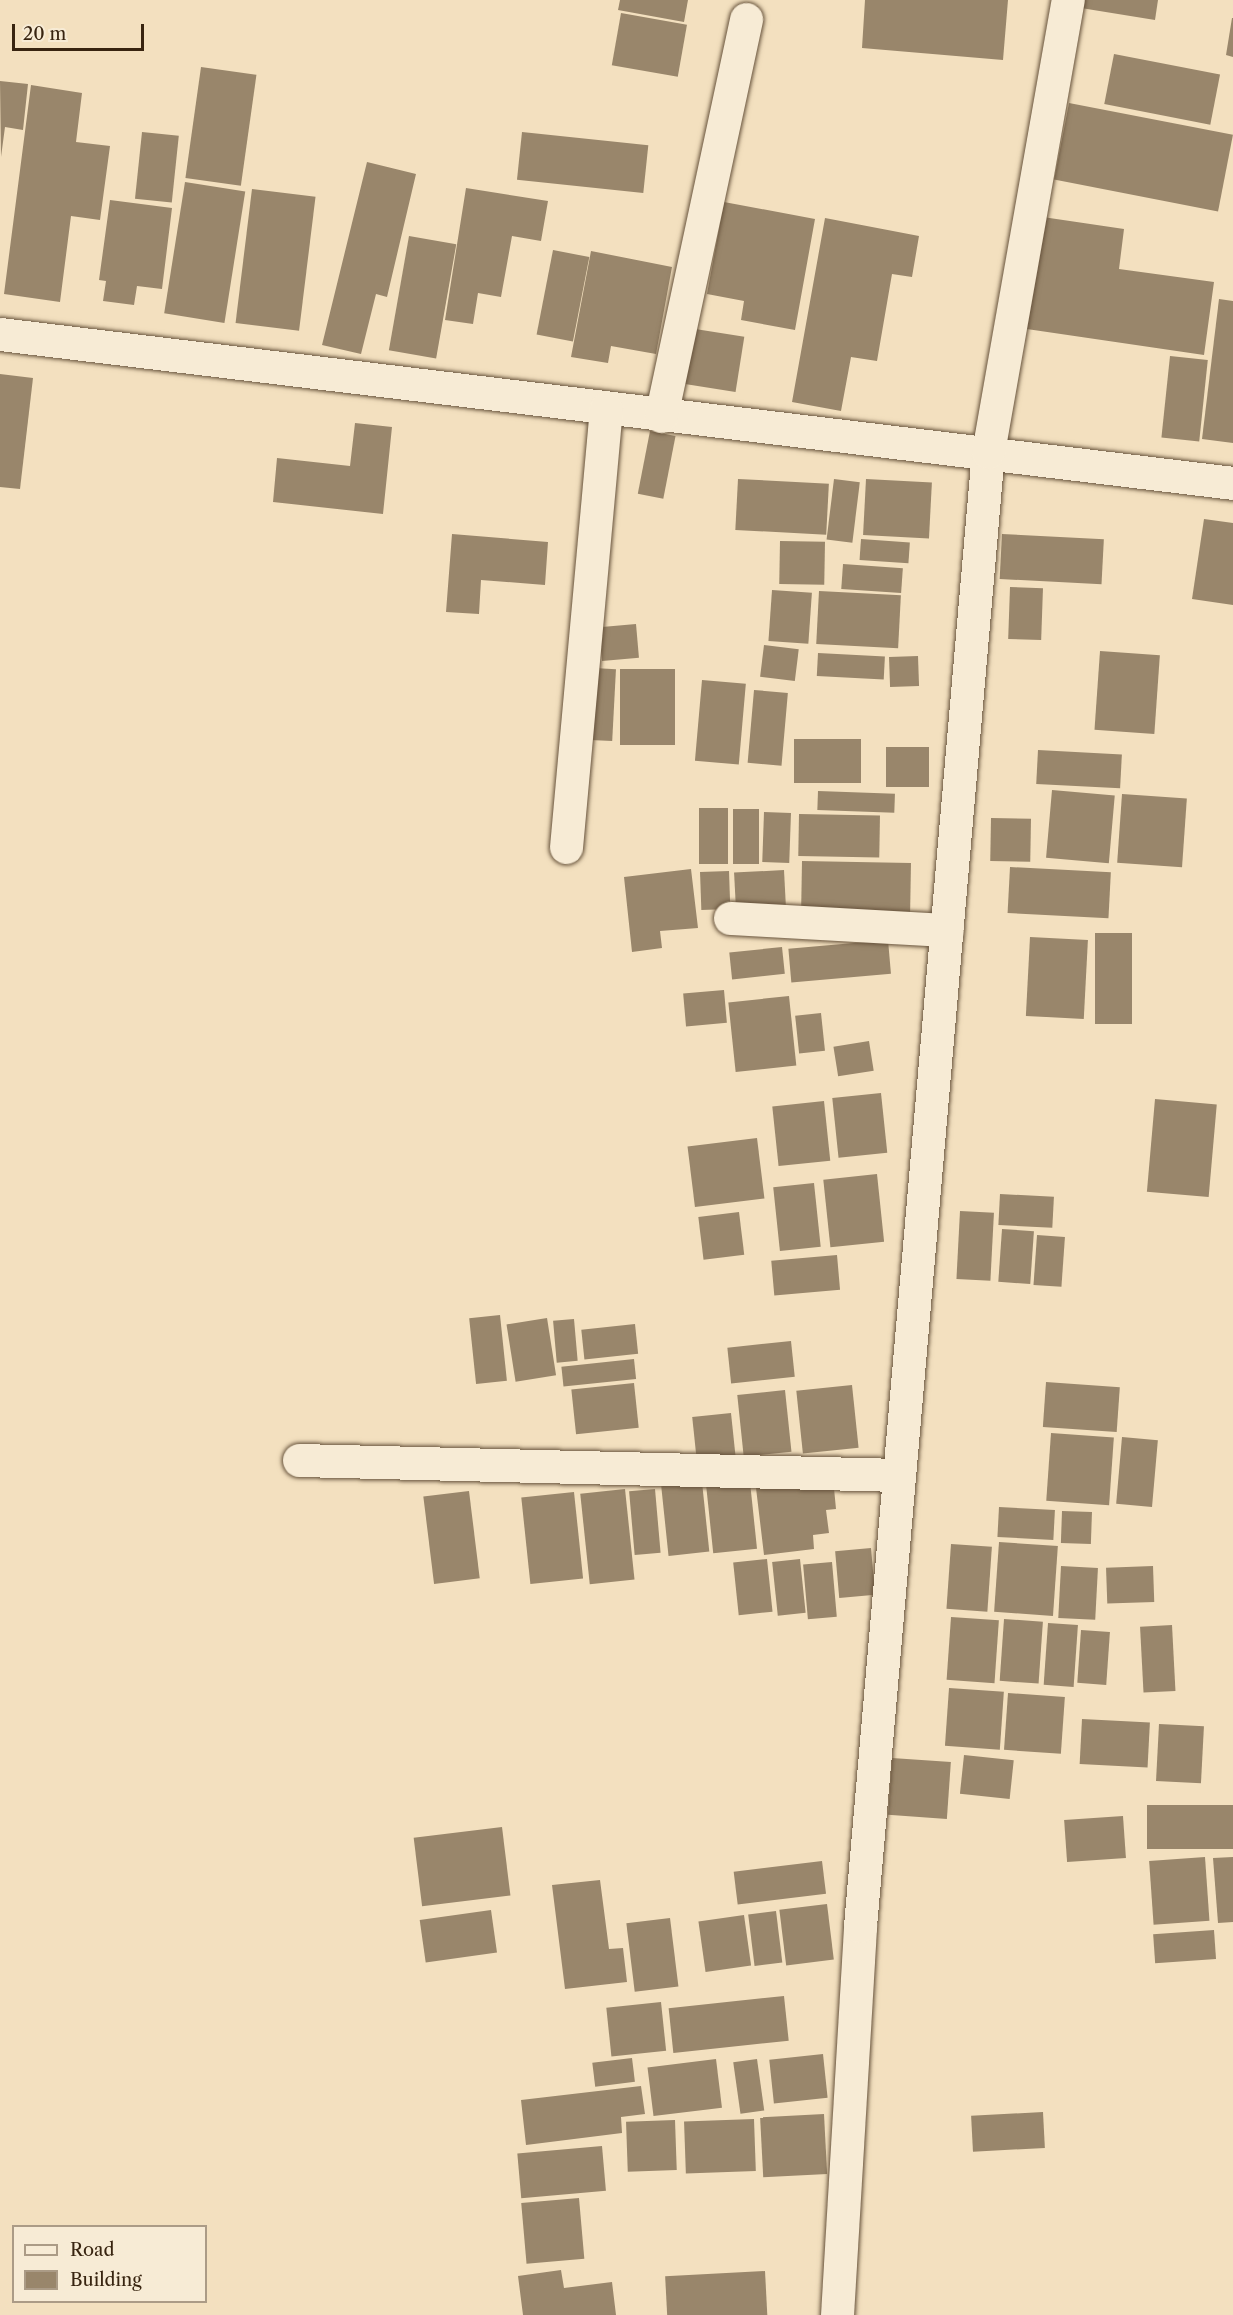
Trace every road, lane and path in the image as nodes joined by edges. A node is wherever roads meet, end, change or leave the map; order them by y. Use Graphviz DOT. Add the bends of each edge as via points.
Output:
graph roads {
  1 [pos="1068,0"];
  2 [pos="746,19"];
  3 [pos="0,334"];
  4 [pos="606,409"];
  5 [pos="661,416"];
  6 [pos="988,452"];
  7 [pos="1233,483"];
  8 [pos="566,846"];
  9 [pos="730,918"];
  10 [pos="947,930"];
  11 [pos="299,1460"];
  12 [pos="899,1475"];
  13 [pos="837,2315"];
  1 -- 6 [label="street"];
  2 -- 5 [label="street"];
  3 -- 4 [label="street"];
  4 -- 5 [label="street"];
  4 -- 8 [label="street"];
  5 -- 6 [label="street"];
  6 -- 7 [label="street"];
  6 -- 10 [label="street"];
  9 -- 10 [label="street"];
  10 -- 12 [label="street"];
  11 -- 12 [label="street"];
  12 -- 13 [label="street" via="860,1926"];
}
